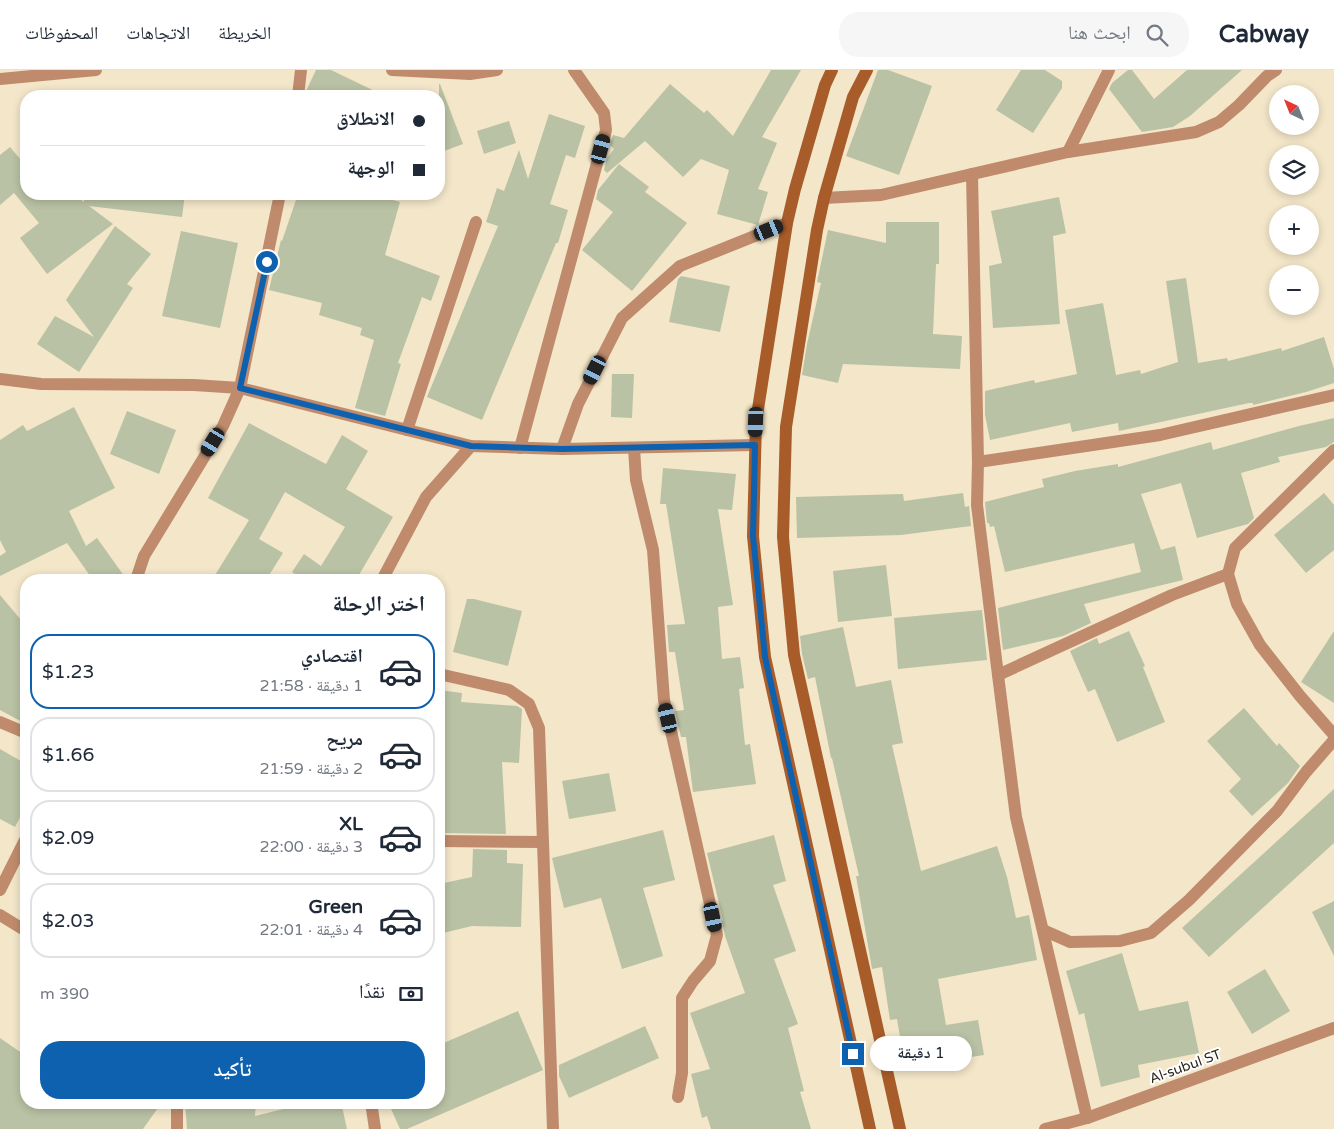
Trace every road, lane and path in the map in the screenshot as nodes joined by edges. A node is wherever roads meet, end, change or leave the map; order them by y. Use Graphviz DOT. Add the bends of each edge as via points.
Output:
graph roads {
  1 [pos="96,70"];
  2 [pos="301,70"];
  3 [pos="392,70"];
  4 [pos="497,70"];
  5 [pos="574,70"];
  6 [pos="832,70"];
  7 [pos="867,70"];
  8 [pos="1110,70"];
  9 [pos="1276,70"];
  10 [pos="0,79"];
  11 [pos="299,90"];
  12 [pos="1068,152"];
  13 [pos="972,174"];
  14 [pos="824,198"];
  15 [pos="279,200"];
  16 [pos="476,222"];
  17 [pos="787,223"];
  18 [pos="0,379"];
  19 [pos="240,388"];
  20 [pos="1334,395"];
  21 [pos="407,430"];
  22 [pos="755,445"];
  23 [pos="471,446"];
  24 [pos="520,448"];
  25 [pos="634,448"];
  26 [pos="562,449"];
  27 [pos="1334,450"];
  28 [pos="978,462"];
  29 [pos="138,574"];
  30 [pos="385,574"];
  31 [pos="1228,574"];
  32 [pos="998,674"];
  33 [pos="445,675"];
  34 [pos="0,722"];
  35 [pos="20,730"];
  36 [pos="1334,735"];
  37 [pos="1334,740"];
  38 [pos="445,842"];
  39 [pos="543,842"];
  40 [pos="20,850"];
  41 [pos="0,890"];
  42 [pos="0,915"];
  43 [pos="20,927"];
  44 [pos="1043,930"];
  45 [pos="1334,1028"];
  46 [pos="678,1097"];
  47 [pos="177,1109"];
  48 [pos="372,1109"];
  49 [pos="1087,1118"];
  50 [pos="177,1129"];
  51 [pos="375,1129"];
  52 [pos="553,1129"];
  53 [pos="870,1129"];
  54 [pos="900,1129"];
  55 [pos="1045,1129"];
  1 -- 10 [label="street"];
  2 -- 11 [label="street"];
  3 -- 4 [label="street" via="470,74"];
  5 -- 24 [label="street" via="604,114 606,130"];
  6 -- 17 [label="main road" via="824,85"];
  7 -- 14 [label="main road" via="853,97"];
  8 -- 12 [label="street"];
  9 -- 12 [label="street" via="1219,122 1196,132"];
  12 -- 13 [label="street"];
  13 -- 14 [label="street" via="881,195"];
  13 -- 28 [label="street"];
  14 -- 54 [label="main road" via="786,427 783,537 794,655"];
  15 -- 19 [label="street"];
  16 -- 21 [label="street"];
  17 -- 22 [label="main road"];
  17 -- 26 [label="street" via="680,266 622,318 578,404"];
  18 -- 19 [label="street" via="41,384"];
  19 -- 21 [label="street"];
  19 -- 29 [label="street" via="223,426 144,556"];
  20 -- 28 [label="street" via="1160,435"];
  21 -- 23 [label="street"];
  22 -- 25 [label="street"];
  22 -- 53 [label="main road" via="753,536 765,657"];
  23 -- 24 [label="street"];
  23 -- 30 [label="street" via="426,496"];
  24 -- 26 [label="street"];
  25 -- 26 [label="street"];
  25 -- 46 [label="street" via="636,480 653,550 664,700 717,935 710,961 682,998 682,1073"];
  27 -- 31 [label="street" via="1235,548"];
  28 -- 32 [label="street" via="977,505"];
  31 -- 32 [label="street" via="1172,595"];
  31 -- 36 [label="street" via="1237,604 1260,645"];
  32 -- 44 [label="street" via="1016,817"];
  33 -- 39 [label="street" via="509,690 529,704 539,728"];
  34 -- 35 [label="street"];
  37 -- 44 [label="street" via="1277,811 1189,900 1151,933 1120,940 1070,942"];
  38 -- 39 [label="street"];
  39 -- 52 [label="street"];
  40 -- 41 [label="street"];
  42 -- 43 [label="street"];
  44 -- 49 [label="street"];
  45 -- 49 [label="street, Al-subul ST"];
  47 -- 50 [label="street"];
  48 -- 51 [label="street"];
  49 -- 55 [label="street, Al-subul ST"];
}
